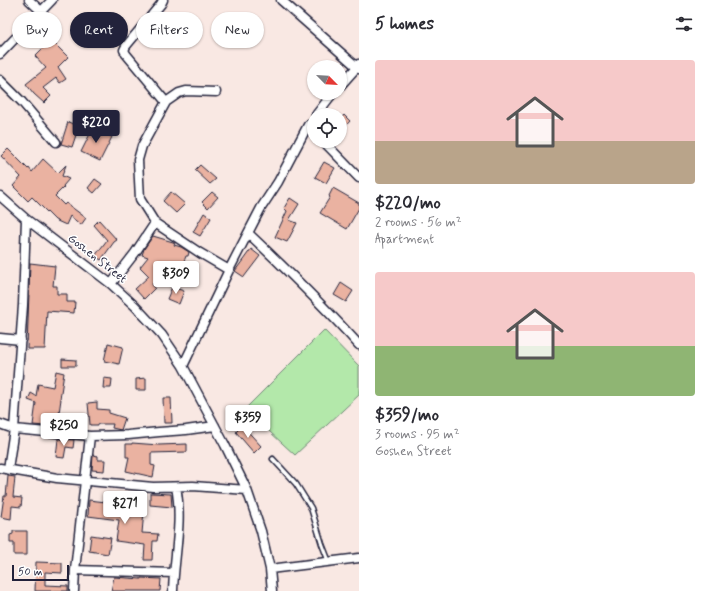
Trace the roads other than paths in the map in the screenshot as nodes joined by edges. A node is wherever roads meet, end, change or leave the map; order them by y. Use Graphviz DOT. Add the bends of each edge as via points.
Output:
graph roads {
  1 [pos="29,0"];
  2 [pos="52,0"];
  3 [pos="163,0"];
  4 [pos="281,0"];
  5 [pos="41,11"];
  6 [pos="0,54"];
  7 [pos="358,67"];
  8 [pos="347,79"];
  9 [pos="0,80"];
  10 [pos="216,92"];
  11 [pos="328,100"];
  12 [pos="166,102"];
  13 [pos="322,108"];
  14 [pos="307,135"];
  15 [pos="56,142"];
  16 [pos="330,148"];
  17 [pos="359,178"];
  18 [pos="0,196"];
  19 [pos="26,220"];
  20 [pos="155,223"];
  21 [pos="248,233"];
  22 [pos="229,270"];
  23 [pos="111,284"];
  24 [pos="0,338"];
  25 [pos="21,340"];
  26 [pos="359,345"];
  27 [pos="183,366"];
  28 [pos="0,424"];
  29 [pos="215,426"];
  30 [pos="14,429"];
  31 [pos="90,436"];
  32 [pos="274,459"];
  33 [pos="4,468"];
  34 [pos="85,480"];
  35 [pos="176,487"];
  36 [pos="247,490"];
  37 [pos="359,558"];
  38 [pos="329,562"];
  39 [pos="270,569"];
  40 [pos="75,570"];
  41 [pos="174,573"];
  42 [pos="74,591"];
  43 [pos="173,591"];
  44 [pos="272,591"];
  1 -- 5 [label="street"];
  2 -- 5 [label="street"];
  3 -- 12 [label="street" via="124,50"];
  4 -- 7 [label="street"];
  5 -- 6 [label="street"];
  7 -- 8 [label="street"];
  9 -- 15 [label="street"];
  10 -- 12 [label="street" via="186,91"];
  11 -- 13 [label="street"];
  12 -- 20 [label="street" via="142,146 138,160 140,199"];
  14 -- 21 [label="street"];
  16 -- 17 [label="street"];
  18 -- 19 [label="street, Goshen Street"];
  19 -- 23 [label="street, Goshen Street"];
  19 -- 25 [label="street"];
  20 -- 22 [label="street"];
  20 -- 23 [label="street"];
  21 -- 22 [label="street"];
  21 -- 26 [label="street"];
  22 -- 27 [label="street"];
  23 -- 27 [label="street, Goshen Street" via="162,335"];
  24 -- 25 [label="street"];
  25 -- 30 [label="street"];
  27 -- 29 [label="street, Goshen Street"];
  28 -- 30 [label="street"];
  29 -- 31 [label="street" via="166,432"];
  29 -- 36 [label="street, Goshen Street"];
  30 -- 31 [label="street"];
  30 -- 33 [label="street"];
  31 -- 34 [label="street"];
  32 -- 38 [label="lane" via="296,484 311,508"];
  33 -- 34 [label="street" via="57,478"];
  34 -- 35 [label="street"];
  34 -- 40 [label="street"];
  35 -- 36 [label="street"];
  35 -- 41 [label="street" via="178,521"];
  36 -- 39 [label="street, Goshen Street"];
  37 -- 38 [label="street"];
  38 -- 39 [label="street"];
  39 -- 44 [label="street, Goshen Street"];
  40 -- 41 [label="street"];
  40 -- 42 [label="street"];
  41 -- 43 [label="street"];
}
